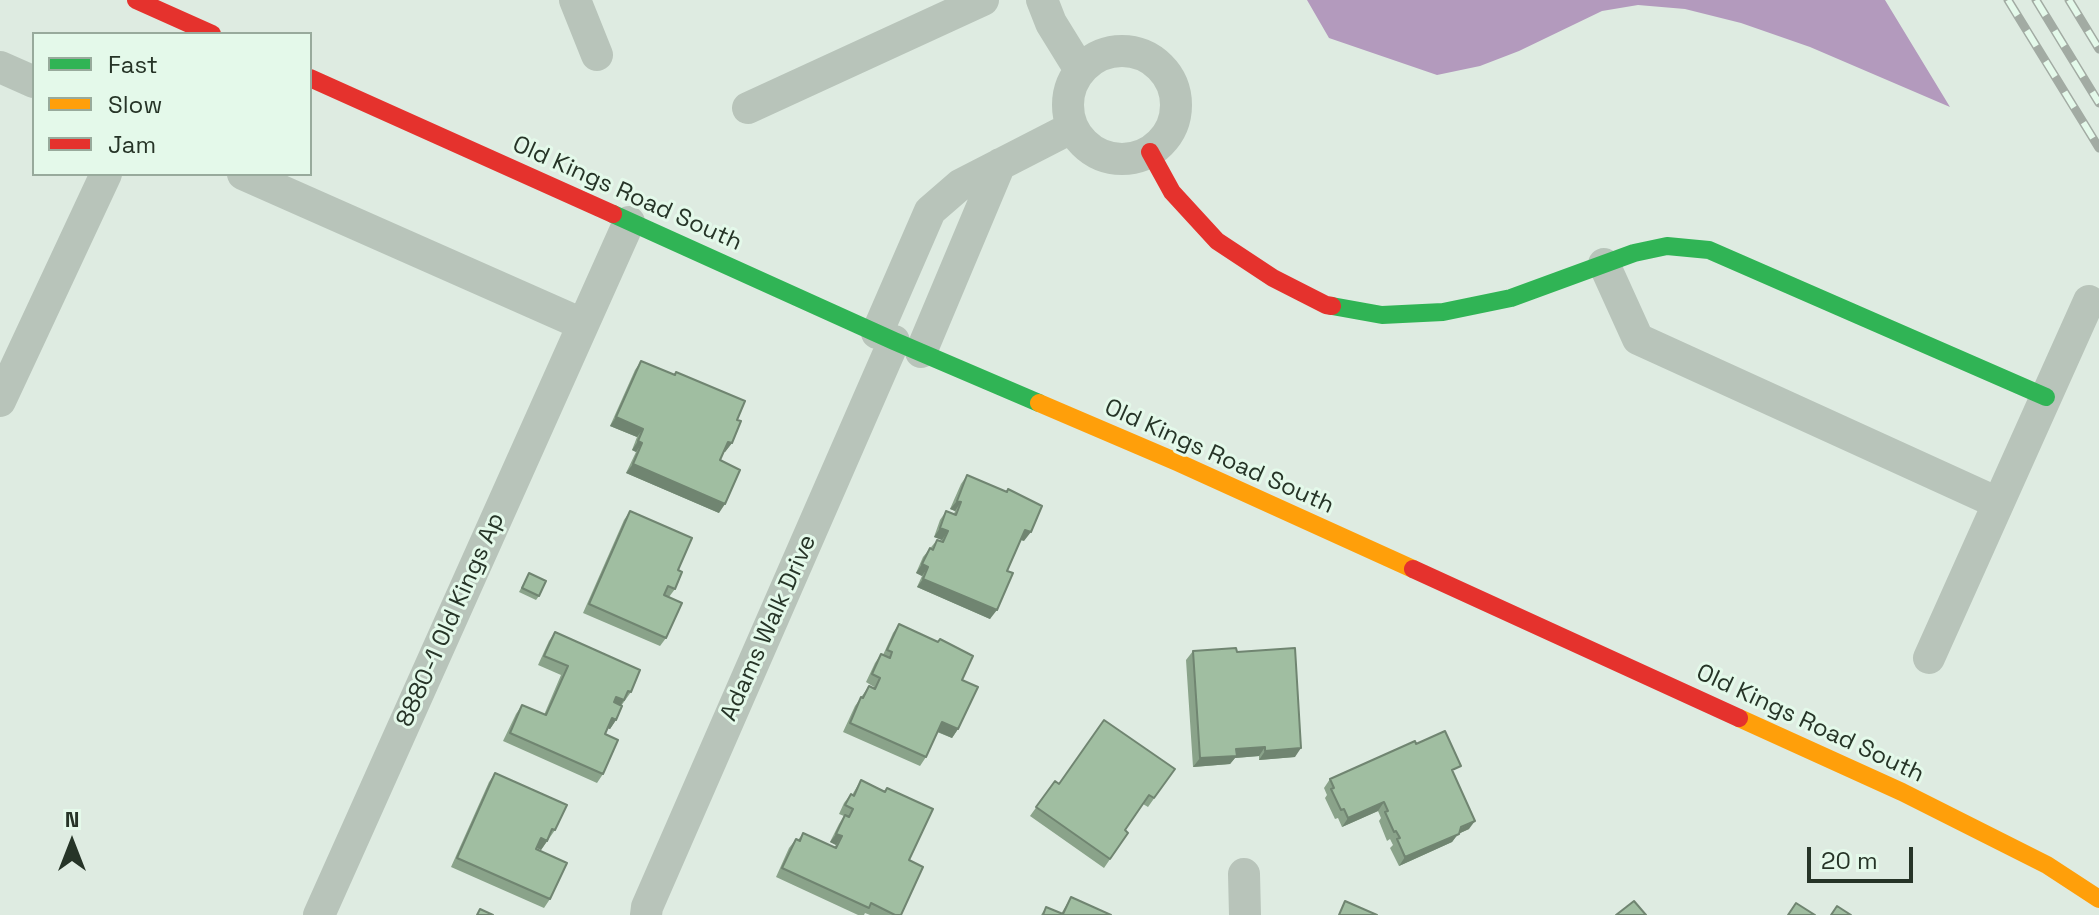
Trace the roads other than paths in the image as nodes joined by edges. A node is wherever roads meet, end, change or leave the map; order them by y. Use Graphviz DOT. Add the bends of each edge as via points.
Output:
graph roads {
  1 [pos="136,0"];
  2 [pos="575,0"];
  3 [pos="983,0"];
  4 [pos="1042,0"];
  5 [pos="208,32"];
  6 [pos="597,55"];
  7 [pos="0,67"];
  8 [pos="1080,70"];
  9 [pos="312,79"];
  10 [pos="32,81"];
  11 [pos="748,108"];
  12 [pos="1071,128"];
  13 [pos="1150,152"];
  14 [pos="1000,164"];
  15 [pos="105,176"];
  16 [pos="248,176"];
  17 [pos="629,222"];
  18 [pos="1604,264"];
  19 [pos="2089,301"];
  20 [pos="582,324"];
  21 [pos="897,342"];
  22 [pos="2046,397"];
  23 [pos="0,401"];
  24 [pos="1998,503"];
  25 [pos="1929,658"];
  26 [pos="1244,874"];
  27 [pos="2099,899"];
  28 [pos="319,915"];
  29 [pos="646,915"];
  30 [pos="1245,915"];
  1 -- 5 [label="street"];
  2 -- 6 [label="street"];
  3 -- 11 [label="street"];
  4 -- 8 [label="street"];
  7 -- 10 [label="street"];
  8 -- 12 [label="street" via="1070,86"];
  8 -- 13 [label="street" via="1113,51 1148,57 1163,69 1177,103 1164,140"];
  9 -- 17 [label="street, Old Kings Road South"];
  12 -- 13 [label="street" via="1097,155 1132,159"];
  12 -- 14 [label="street"];
  13 -- 18 [label="street" via="1172,192 1217,241 1326,305 1382,315 1443,312 1511,298"];
  14 -- 21 [label="street"];
  14 -- 21 [label="street" via="960,185 930,211"];
  15 -- 23 [label="street"];
  16 -- 20 [label="street"];
  17 -- 20 [label="street, 8880-1 Old Kings Ap"];
  17 -- 21 [label="street, Old Kings Road South"];
  18 -- 22 [label="street" via="1667,246 1709,250"];
  18 -- 24 [label="street" via="1638,339"];
  19 -- 22 [label="street"];
  20 -- 28 [label="street, 8880-1 Old Kings Ap"];
  21 -- 27 [label="street, Old Kings Road South" via="1177,462 1902,792 2047,865"];
  21 -- 29 [label="street, Adams Walk Drive"];
  22 -- 24 [label="street"];
  24 -- 25 [label="street"];
  26 -- 30 [label="street"];
}
